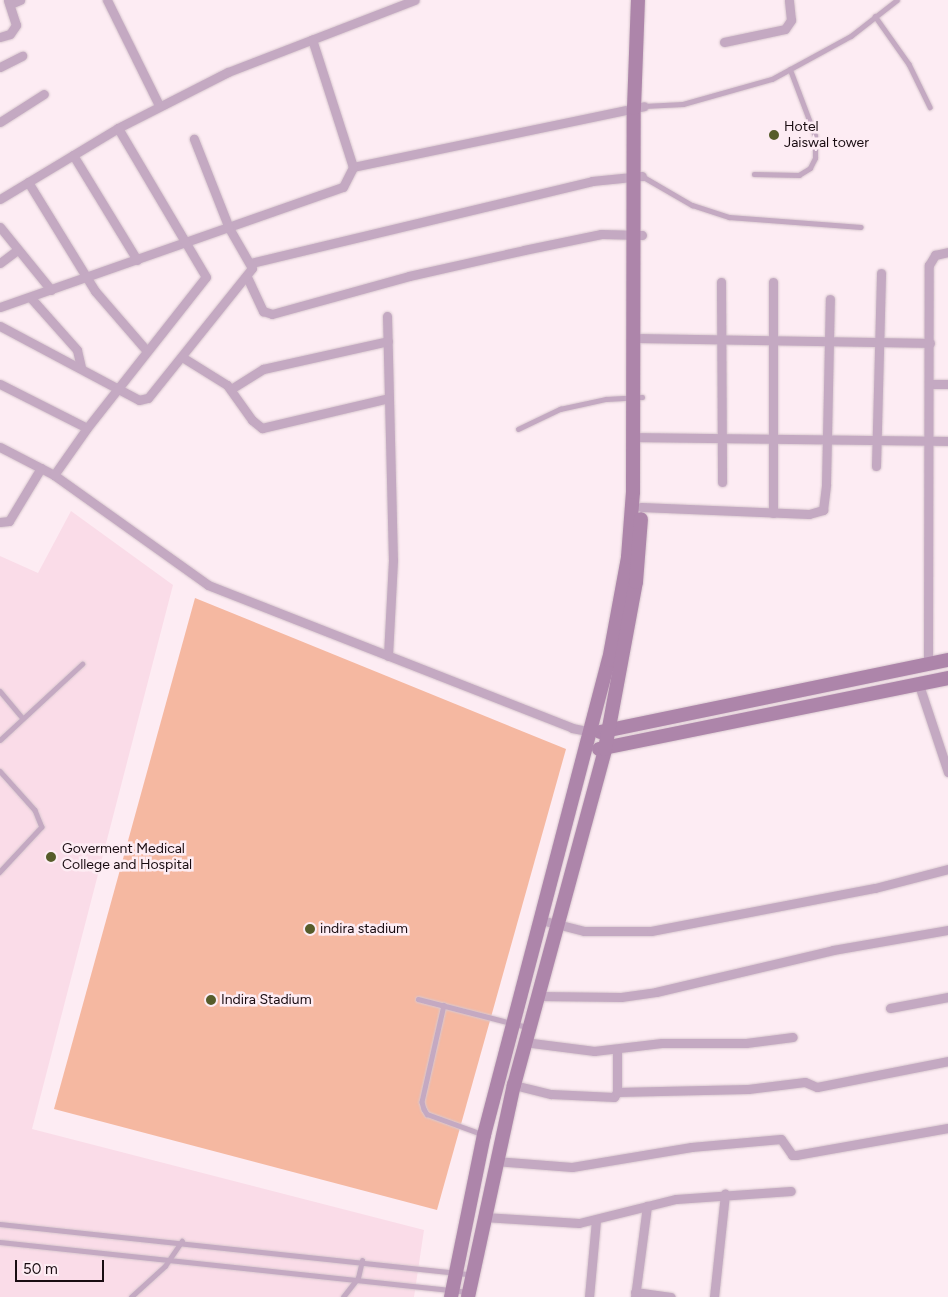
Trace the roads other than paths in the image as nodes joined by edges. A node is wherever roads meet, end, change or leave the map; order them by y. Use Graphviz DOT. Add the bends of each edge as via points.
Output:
graph roads {
  1 [pos="20,0"];
  2 [pos="107,0"];
  3 [pos="415,0"];
  4 [pos="638,0"];
  5 [pos="789,0"];
  6 [pos="897,0"];
  7 [pos="9,2"];
  8 [pos="876,16"];
  9 [pos="0,37"];
  10 [pos="312,39"];
  11 [pos="724,42"];
  12 [pos="22,56"];
  13 [pos="0,67"];
  14 [pos="790,70"];
  15 [pos="44,94"];
  16 [pos="159,105"];
  17 [pos="639,107"];
  18 [pos="930,107"];
  19 [pos="0,122"];
  20 [pos="118,128"];
  21 [pos="194,139"];
  22 [pos="73,155"];
  23 [pos="353,167"];
  24 [pos="754,174"];
  25 [pos="638,176"];
  26 [pos="28,182"];
  27 [pos="1,196"];
  28 [pos="0,227"];
  29 [pos="861,227"];
  30 [pos="229,228"];
  31 [pos="638,235"];
  32 [pos="186,243"];
  33 [pos="17,250"];
  34 [pos="948,252"];
  35 [pos="137,260"];
  36 [pos="0,263"];
  37 [pos="251,263"];
  38 [pos="880,273"];
  39 [pos="246,277"];
  40 [pos="85,278"];
  41 [pos="721,282"];
  42 [pos="773,282"];
  43 [pos="51,290"];
  44 [pos="30,297"];
  45 [pos="830,299"];
  46 [pos="0,306"];
  47 [pos="387,316"];
  48 [pos="0,326"];
  49 [pos="642,338"];
  50 [pos="720,340"];
  51 [pos="771,340"];
  52 [pos="388,341"];
  53 [pos="830,341"];
  54 [pos="877,342"];
  55 [pos="930,343"];
  56 [pos="147,351"];
  57 [pos="182,357"];
  58 [pos="81,367"];
  59 [pos="0,384"];
  60 [pos="930,384"];
  61 [pos="948,384"];
  62 [pos="119,388"];
  63 [pos="231,390"];
  64 [pos="638,397"];
  65 [pos="389,398"];
  66 [pos="87,428"];
  67 [pos="518,429"];
  68 [pos="638,437"];
  69 [pos="721,437"];
  70 [pos="772,438"];
  71 [pos="828,439"];
  72 [pos="876,440"];
  73 [pos="930,440"];
  74 [pos="948,441"];
  75 [pos="0,447"];
  76 [pos="876,466"];
  77 [pos="41,468"];
  78 [pos="54,475"];
  79 [pos="722,482"];
  80 [pos="641,507"];
  81 [pos="773,513"];
  82 [pos="0,522"];
  83 [pos="388,656"];
  84 [pos="948,660"];
  85 [pos="82,664"];
  86 [pos="928,665"];
  87 [pos="948,678"];
  88 [pos="919,685"];
  89 [pos="0,691"];
  90 [pos="23,718"];
  91 [pos="592,732"];
  92 [pos="608,732"];
  93 [pos="0,740"];
  94 [pos="605,749"];
  95 [pos="587,750"];
  96 [pos="947,768"];
  97 [pos="0,771"];
  98 [pos="948,869"];
  99 [pos="0,872"];
  100 [pos="541,920"];
  101 [pos="557,924"];
  102 [pos="948,930"];
  103 [pos="538,996"];
  104 [pos="948,997"];
  105 [pos="418,999"];
  106 [pos="444,1005"];
  107 [pos="890,1008"];
  108 [pos="513,1024"];
  109 [pos="528,1027"];
  110 [pos="793,1037"];
  111 [pos="524,1042"];
  112 [pos="617,1049"];
  113 [pos="948,1060"];
  114 [pos="514,1085"];
  115 [pos="617,1092"];
  116 [pos="948,1128"];
  117 [pos="484,1135"];
  118 [pos="495,1161"];
  119 [pos="791,1191"];
  120 [pos="725,1194"];
  121 [pos="647,1206"];
  122 [pos="484,1217"];
  123 [pos="596,1220"];
  124 [pos="0,1224"];
  125 [pos="182,1241"];
  126 [pos="0,1242"];
  127 [pos="170,1259"];
  128 [pos="362,1260"];
  129 [pos="456,1272"];
  130 [pos="473,1274"];
  131 [pos="358,1278"];
  132 [pos="452,1293"];
  133 [pos="469,1294"];
  134 [pos="635,1295"];
  135 [pos="131,1297"];
  136 [pos="344,1297"];
  137 [pos="589,1297"];
  138 [pos="671,1297"];
  139 [pos="714,1297"];
  1 -- 7 [label="street"];
  2 -- 16 [label="street"];
  3 -- 10 [label="street"];
  4 -- 17 [label="street" via="639,17 645,30"];
  5 -- 11 [label="street" via="791,20 784,29"];
  6 -- 8 [label="lane"];
  7 -- 9 [label="street" via="16,25 10,34"];
  8 -- 14 [label="lane" via="851,36"];
  8 -- 18 [label="lane" via="910,64"];
  10 -- 16 [label="street" via="228,72"];
  10 -- 23 [label="street"];
  12 -- 13 [label="street"];
  14 -- 17 [label="lane" via="724,95 684,104"];
  14 -- 24 [label="lane" via="813,128 815,158 810,168 799,175"];
  15 -- 19 [label="street"];
  16 -- 20 [label="street"];
  17 -- 23 [label="street"];
  17 -- 25 [label="street"];
  20 -- 22 [label="street"];
  20 -- 32 [label="street"];
  21 -- 30 [label="street"];
  22 -- 26 [label="street"];
  22 -- 35 [label="street"];
  23 -- 30 [label="street" via="347,183 337,190"];
  25 -- 29 [label="lane" via="692,205 729,217"];
  25 -- 31 [label="street"];
  25 -- 37 [label="street" via="592,181"];
  26 -- 27 [label="street"];
  26 -- 40 [label="street"];
  28 -- 33 [label="street"];
  30 -- 32 [label="street"];
  30 -- 37 [label="street"];
  31 -- 39 [label="street" via="601,234 459,264 272,314 263,311"];
  31 -- 49 [label="street"];
  31 -- 64 [label="street"];
  32 -- 35 [label="street"];
  32 -- 56 [label="street" via="204,272 205,281"];
  33 -- 36 [label="street"];
  33 -- 43 [label="street"];
  34 -- 55 [label="street" via="935,255 929,265"];
  35 -- 40 [label="street"];
  37 -- 39 [label="street"];
  38 -- 54 [label="street"];
  39 -- 57 [label="street"];
  40 -- 43 [label="street"];
  40 -- 56 [label="street" via="106,307"];
  41 -- 50 [label="street"];
  42 -- 51 [label="street"];
  43 -- 44 [label="street"];
  44 -- 46 [label="street"];
  44 -- 58 [label="street" via="76,350"];
  45 -- 53 [label="street"];
  47 -- 52 [label="street"];
  48 -- 58 [label="street"];
  49 -- 50 [label="street"];
  49 -- 64 [label="street"];
  50 -- 51 [label="street"];
  50 -- 69 [label="street"];
  51 -- 53 [label="street"];
  51 -- 70 [label="street"];
  52 -- 63 [label="street" via="263,369"];
  52 -- 65 [label="street"];
  53 -- 54 [label="street"];
  53 -- 71 [label="street"];
  54 -- 55 [label="street"];
  54 -- 72 [label="street"];
  55 -- 60 [label="street"];
  56 -- 62 [label="street"];
  57 -- 62 [label="street" via="144,401"];
  57 -- 63 [label="street" via="220,379"];
  58 -- 62 [label="street"];
  59 -- 66 [label="street"];
  60 -- 61 [label="street"];
  60 -- 73 [label="street"];
  62 -- 66 [label="street"];
  63 -- 65 [label="street" via="256,426 262,428"];
  64 -- 67 [label="lane" via="560,409"];
  64 -- 68 [label="street"];
  65 -- 83 [label="street" via="393,560"];
  66 -- 78 [label="street"];
  68 -- 69 [label="street"];
  68 -- 80 [label="street"];
  68 -- 91 [label="street" via="628,557"];
  69 -- 70 [label="street"];
  69 -- 79 [label="street"];
  70 -- 71 [label="street"];
  70 -- 81 [label="street"];
  71 -- 72 [label="street"];
  71 -- 81 [label="street" via="823,510 809,514"];
  72 -- 73 [label="street"];
  72 -- 76 [label="street"];
  73 -- 74 [label="street"];
  73 -- 86 [label="street"];
  75 -- 77 [label="street"];
  77 -- 78 [label="street"];
  77 -- 82 [label="street" via="9,521"];
  78 -- 83 [label="street" via="208,586"];
  80 -- 81 [label="street"];
  80 -- 92 [label="street" via="636,582"];
  83 -- 91 [label="street" via="572,728"];
  84 -- 86 [label="street"];
  85 -- 90 [label="lane"];
  86 -- 92 [label="street"];
  87 -- 88 [label="street"];
  88 -- 94 [label="street"];
  88 -- 96 [label="street"];
  89 -- 90 [label="lane"];
  90 -- 93 [label="lane"];
  91 -- 92 [label="street"];
  91 -- 95 [label="street"];
  92 -- 94 [label="street"];
  94 -- 95 [label="street"];
  94 -- 101 [label="street"];
  95 -- 100 [label="street"];
  97 -- 99 [label="lane" via="35,810 42,826"];
  98 -- 101 [label="street" via="875,888 651,931 584,930"];
  100 -- 101 [label="street"];
  100 -- 108 [label="street"];
  101 -- 103 [label="street"];
  102 -- 103 [label="street" via="833,950 656,992 621,997"];
  103 -- 109 [label="street"];
  104 -- 107 [label="street"];
  105 -- 106 [label="lane"];
  106 -- 108 [label="lane"];
  106 -- 117 [label="lane" via="422,1102 424,1109 428,1114"];
  108 -- 109 [label="lane"];
  108 -- 117 [label="street"];
  109 -- 111 [label="street"];
  110 -- 112 [label="street" via="746,1042 662,1043"];
  111 -- 112 [label="street" via="578,1051"];
  111 -- 114 [label="street"];
  112 -- 115 [label="street"];
  113 -- 115 [label="street" via="817,1087 805,1082 748,1089"];
  114 -- 115 [label="street" via="576,1097 610,1098"];
  114 -- 118 [label="street"];
  116 -- 118 [label="street" via="796,1155 792,1155 781,1139 691,1147 572,1167"];
  117 -- 129 [label="street"];
  118 -- 122 [label="street"];
  119 -- 120 [label="street"];
  120 -- 121 [label="street"];
  120 -- 139 [label="street"];
  121 -- 123 [label="street"];
  121 -- 134 [label="street"];
  122 -- 123 [label="street" via="558,1223"];
  122 -- 130 [label="street"];
  123 -- 137 [label="street"];
  124 -- 125 [label="lane"];
  125 -- 127 [label="lane"];
  125 -- 128 [label="lane"];
  126 -- 127 [label="lane"];
  127 -- 131 [label="lane"];
  127 -- 135 [label="lane"];
  128 -- 129 [label="lane"];
  128 -- 131 [label="lane"];
  129 -- 130 [label="lane"];
  129 -- 132 [label="street"];
  130 -- 133 [label="street"];
  131 -- 132 [label="lane"];
  131 -- 136 [label="lane"];
  132 -- 133 [label="lane"];
  134 -- 138 [label="street"];
}
